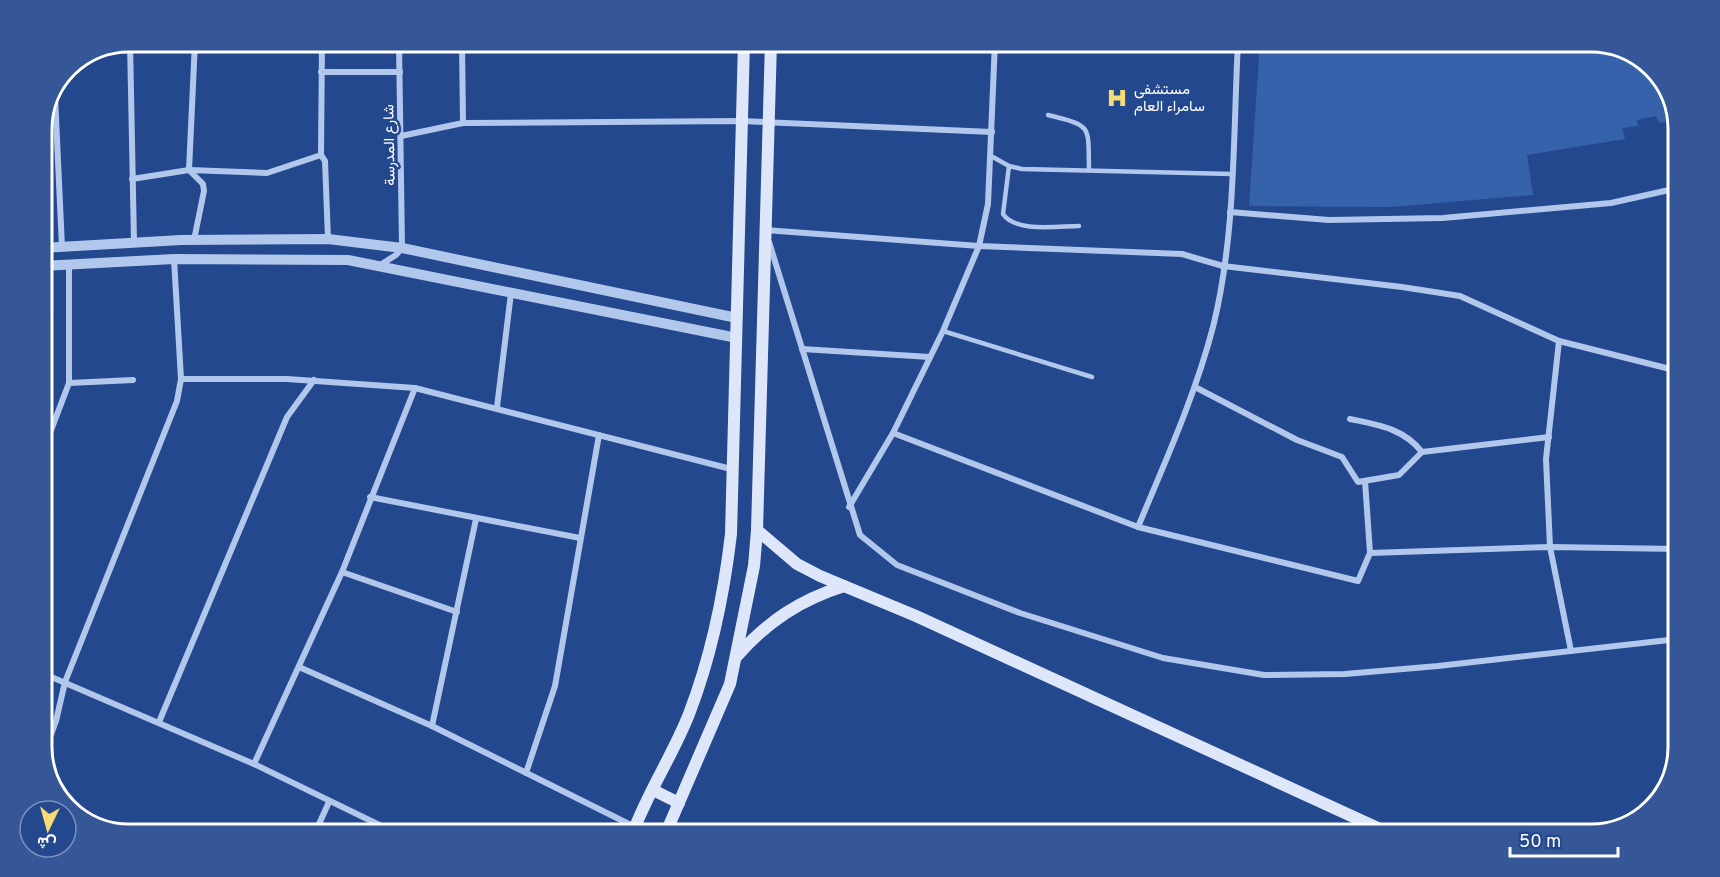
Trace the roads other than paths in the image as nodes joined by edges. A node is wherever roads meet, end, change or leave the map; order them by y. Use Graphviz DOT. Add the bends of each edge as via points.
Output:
graph roads {
  1 [pos="130,52"];
  2 [pos="195,52"];
  3 [pos="322,52"];
  4 [pos="399,52"];
  5 [pos="462,52"];
  6 [pos="744,52"];
  7 [pos="771,52"];
  8 [pos="994,52"];
  9 [pos="1238,52"];
  10 [pos="321,72"];
  11 [pos="400,72"];
  12 [pos="56,108"];
  13 [pos="1048,114"];
  14 [pos="742,121"];
  15 [pos="769,121"];
  16 [pos="463,123"];
  17 [pos="992,132"];
  18 [pos="401,136"];
  19 [pos="321,155"];
  20 [pos="991,156"];
  21 [pos="1009,166"];
  22 [pos="189,170"];
  23 [pos="1089,170"];
  24 [pos="1232,174"];
  25 [pos="132,179"];
  26 [pos="1667,190"];
  27 [pos="1230,212"];
  28 [pos="1079,226"];
  29 [pos="765,229"];
  30 [pos="328,239"];
  31 [pos="194,240"];
  32 [pos="134,242"];
  33 [pos="979,246"];
  34 [pos="53,247"];
  35 [pos="62,247"];
  36 [pos="402,248"];
  37 [pos="174,259"];
  38 [pos="69,264"];
  39 [pos="53,265"];
  40 [pos="380,265"];
  41 [pos="1223,266"];
  42 [pos="511,293"];
  43 [pos="737,318"];
  44 [pos="943,331"];
  45 [pos="737,338"];
  46 [pos="1559,341"];
  47 [pos="802,349"];
  48 [pos="930,357"];
  49 [pos="1667,368"];
  50 [pos="1092,377"];
  51 [pos="181,379"];
  52 [pos="133,380"];
  53 [pos="314,380"];
  54 [pos="69,383"];
  55 [pos="1195,387"];
  56 [pos="415,388"];
  57 [pos="497,407"];
  58 [pos="1350,419"];
  59 [pos="53,425"];
  60 [pos="893,434"];
  61 [pos="599,435"];
  62 [pos="1549,437"];
  63 [pos="1422,452"];
  64 [pos="731,469"];
  65 [pos="1365,481"];
  66 [pos="370,497"];
  67 [pos="849,507"];
  68 [pos="476,519"];
  69 [pos="1138,527"];
  70 [pos="757,530"];
  71 [pos="580,538"];
  72 [pos="1550,547"];
  73 [pos="1668,549"];
  74 [pos="1370,553"];
  75 [pos="342,573"];
  76 [pos="844,586"];
  77 [pos="457,612"];
  78 [pos="1668,640"];
  79 [pos="1571,651"];
  80 [pos="736,657"];
  81 [pos="299,667"];
  82 [pos="53,678"];
  83 [pos="65,682"];
  84 [pos="159,722"];
  85 [pos="432,726"];
  86 [pos="53,729"];
  87 [pos="254,764"];
  88 [pos="526,773"];
  89 [pos="653,790"];
  90 [pos="329,802"];
  91 [pos="679,803"];
  92 [pos="319,824"];
  93 [pos="376,824"];
  94 [pos="621,824"];
  95 [pos="637,824"];
  96 [pos="670,824"];
  97 [pos="1368,824"];
  1 -- 25 [label="street"];
  2 -- 22 [label="street"];
  3 -- 10 [label="street"];
  4 -- 11 [label="street, شارع المدرسة"];
  5 -- 16 [label="street"];
  6 -- 14 [label="main road"];
  7 -- 15 [label="main road"];
  8 -- 17 [label="street"];
  9 -- 24 [label="street"];
  10 -- 11 [label="street"];
  10 -- 19 [label="street"];
  11 -- 18 [label="street, شارع المدرسة"];
  12 -- 35 [label="street"];
  13 -- 23 [label="lane" via="1081,123 1089,132"];
  14 -- 15 [label="street"];
  14 -- 16 [label="street"];
  14 -- 43 [label="main road"];
  15 -- 17 [label="street"];
  15 -- 29 [label="main road"];
  16 -- 18 [label="street"];
  17 -- 20 [label="street"];
  18 -- 36 [label="street, شارع المدرسة"];
  19 -- 22 [label="street" via="267,173"];
  19 -- 30 [label="street" via="325,161"];
  20 -- 21 [label="lane"];
  20 -- 33 [label="street" via="988,204"];
  21 -- 23 [label="lane"];
  21 -- 28 [label="lane" via="1003,214 1007,220 1018,225"];
  22 -- 25 [label="street"];
  22 -- 31 [label="street" via="203,184"];
  23 -- 24 [label="lane"];
  24 -- 27 [label="street"];
  25 -- 32 [label="street"];
  26 -- 27 [label="street" via="1611,203 1443,218 1329,220"];
  27 -- 41 [label="street"];
  29 -- 33 [label="street"];
  29 -- 47 [label="street"];
  29 -- 70 [label="main road"];
  30 -- 31 [label="street"];
  30 -- 36 [label="street"];
  31 -- 32 [label="street"];
  32 -- 35 [label="street"];
  33 -- 41 [label="street" via="1182,254"];
  33 -- 44 [label="street"];
  34 -- 35 [label="street"];
  36 -- 40 [label="street"];
  36 -- 43 [label="street"];
  37 -- 38 [label="street"];
  37 -- 40 [label="street" via="321,258"];
  37 -- 51 [label="street"];
  38 -- 39 [label="street"];
  38 -- 54 [label="street"];
  40 -- 42 [label="street"];
  41 -- 46 [label="street" via="1460,296"];
  41 -- 55 [label="street" via="1213,326"];
  42 -- 45 [label="street"];
  42 -- 57 [label="street"];
  43 -- 45 [label="main road"];
  44 -- 48 [label="street"];
  44 -- 50 [label="lane"];
  45 -- 64 [label="main road"];
  46 -- 49 [label="street"];
  46 -- 62 [label="street"];
  47 -- 48 [label="street"];
  47 -- 67 [label="street"];
  48 -- 60 [label="street"];
  51 -- 53 [label="street"];
  51 -- 83 [label="street" via="177,401"];
  52 -- 54 [label="street"];
  53 -- 56 [label="street"];
  53 -- 84 [label="street" via="287,417"];
  54 -- 59 [label="street"];
  55 -- 65 [label="street" via="1297,440 1342,457 1358,482"];
  55 -- 69 [label="street"];
  56 -- 57 [label="street"];
  56 -- 66 [label="street"];
  57 -- 61 [label="street"];
  58 -- 63 [label="street" via="1395,429 1412,439"];
  60 -- 67 [label="street"];
  60 -- 69 [label="street"];
  61 -- 64 [label="street"];
  61 -- 71 [label="street"];
  62 -- 63 [label="street"];
  62 -- 72 [label="street" via="1546,459"];
  63 -- 65 [label="street" via="1399,475"];
  64 -- 89 [label="main road" via="727,567 711,642 689,714"];
  65 -- 74 [label="street"];
  66 -- 68 [label="street"];
  66 -- 75 [label="street"];
  67 -- 79 [label="street" via="860,535 897,565 1020,613 1163,658 1264,675 1345,674"];
  68 -- 71 [label="street"];
  68 -- 77 [label="street"];
  69 -- 74 [label="street" via="1358,581"];
  70 -- 76 [label="main road" via="797,564"];
  70 -- 80 [label="main road"];
  71 -- 88 [label="street" via="555,686"];
  72 -- 73 [label="street"];
  72 -- 74 [label="street"];
  72 -- 79 [label="street"];
  75 -- 77 [label="street"];
  75 -- 81 [label="street"];
  76 -- 80 [label="main road" via="813,596 784,612 758,632"];
  76 -- 97 [label="main road"];
  77 -- 85 [label="street"];
  78 -- 79 [label="street"];
  80 -- 91 [label="main road" via="722,705"];
  81 -- 85 [label="street"];
  81 -- 87 [label="street"];
  82 -- 83 [label="street"];
  83 -- 84 [label="street"];
  83 -- 86 [label="street"];
  84 -- 87 [label="street"];
  85 -- 88 [label="street"];
  87 -- 90 [label="street"];
  88 -- 94 [label="street"];
  89 -- 91 [label="main road"];
  89 -- 95 [label="main road"];
  90 -- 92 [label="street"];
  90 -- 93 [label="street"];
  91 -- 96 [label="main road"];
}
